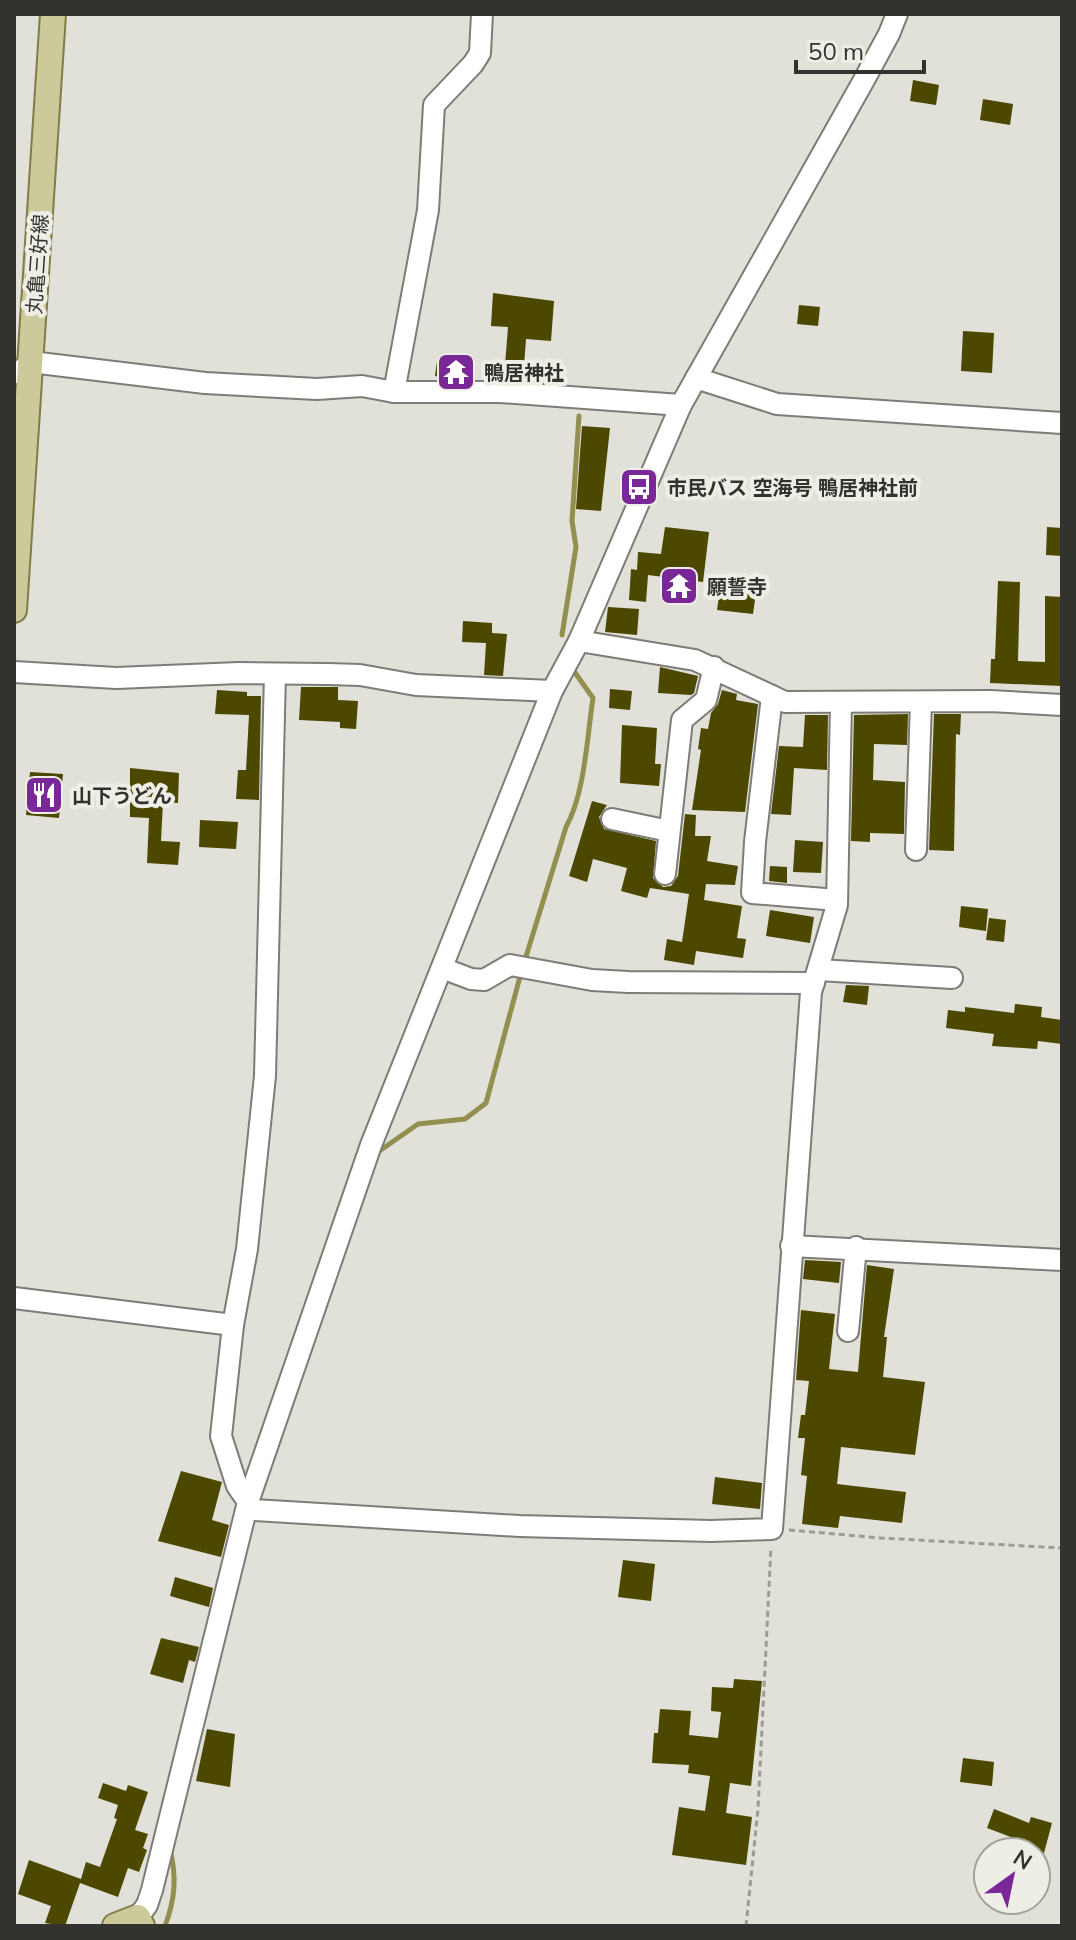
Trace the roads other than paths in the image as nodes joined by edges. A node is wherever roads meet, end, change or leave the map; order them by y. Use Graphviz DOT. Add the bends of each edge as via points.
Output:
graph roads {
  1 [pos="53,14"];
  2 [pos="482,14"];
  3 [pos="897,14"];
  4 [pos="23,367"];
  5 [pos="696,378"];
  6 [pos="394,392"];
  7 [pos="681,405"];
  8 [pos="1062,423"];
  9 [pos="14,610"];
  10 [pos="579,641"];
  11 [pos="714,667"];
  12 [pos="14,672"];
  13 [pos="275,674"];
  14 [pos="552,691"];
  15 [pos="772,696"];
  16 [pos="841,702"];
  17 [pos="921,702"];
  18 [pos="1062,705"];
  19 [pos="612,819"];
  20 [pos="669,831"];
  21 [pos="916,850"];
  22 [pos="665,874"];
  23 [pos="837,900"];
  24 [pos="442,968"];
  25 [pos="817,977"];
  26 [pos="952,978"];
  27 [pos="791,1246"];
  28 [pos="856,1247"];
  29 [pos="1062,1260"];
  30 [pos="14,1298"];
  31 [pos="233,1325"];
  32 [pos="848,1331"];
  33 [pos="251,1506"];
  34 [pos="132,1923"];
  1 -- 4 [label="main road, 丸亀三好線"];
  2 -- 6 [label="street" via="480,53 434,105 428,210"];
  3 -- 5 [label="street"];
  4 -- 6 [label="street"];
  4 -- 9 [label="main road, 丸亀三好線"];
  5 -- 7 [label="street"];
  5 -- 8 [label="street" via="777,404"];
  6 -- 7 [label="street" via="500,392"];
  7 -- 10 [label="street"];
  10 -- 11 [label="street"];
  10 -- 14 [label="street"];
  11 -- 15 [label="street"];
  11 -- 20 [label="street" via="706,700 682,720"];
  12 -- 13 [label="street" via="116,678"];
  13 -- 14 [label="street" via="360,675 416,685"];
  13 -- 31 [label="street" via="265,1076 247,1249"];
  14 -- 24 [label="street"];
  15 -- 16 [label="street" via="785,702"];
  15 -- 23 [label="street" via="752,893"];
  16 -- 17 [label="street"];
  16 -- 23 [label="street"];
  17 -- 18 [label="street"];
  17 -- 21 [label="street"];
  19 -- 20 [label="street"];
  20 -- 22 [label="street"];
  23 -- 25 [label="street"];
  24 -- 25 [label="street" via="484,980 510,965 628,982"];
  24 -- 33 [label="street" via="371,1145"];
  25 -- 26 [label="street"];
  25 -- 27 [label="street" via="811,992"];
  27 -- 28 [label="street"];
  27 -- 33 [label="street" via="772,1529 519,1526"];
  28 -- 29 [label="street"];
  28 -- 32 [label="street"];
  30 -- 31 [label="street"];
  31 -- 33 [label="street" via="221,1436 237,1486"];
  33 -- 34 [label="street" via="152,1890"];
}
